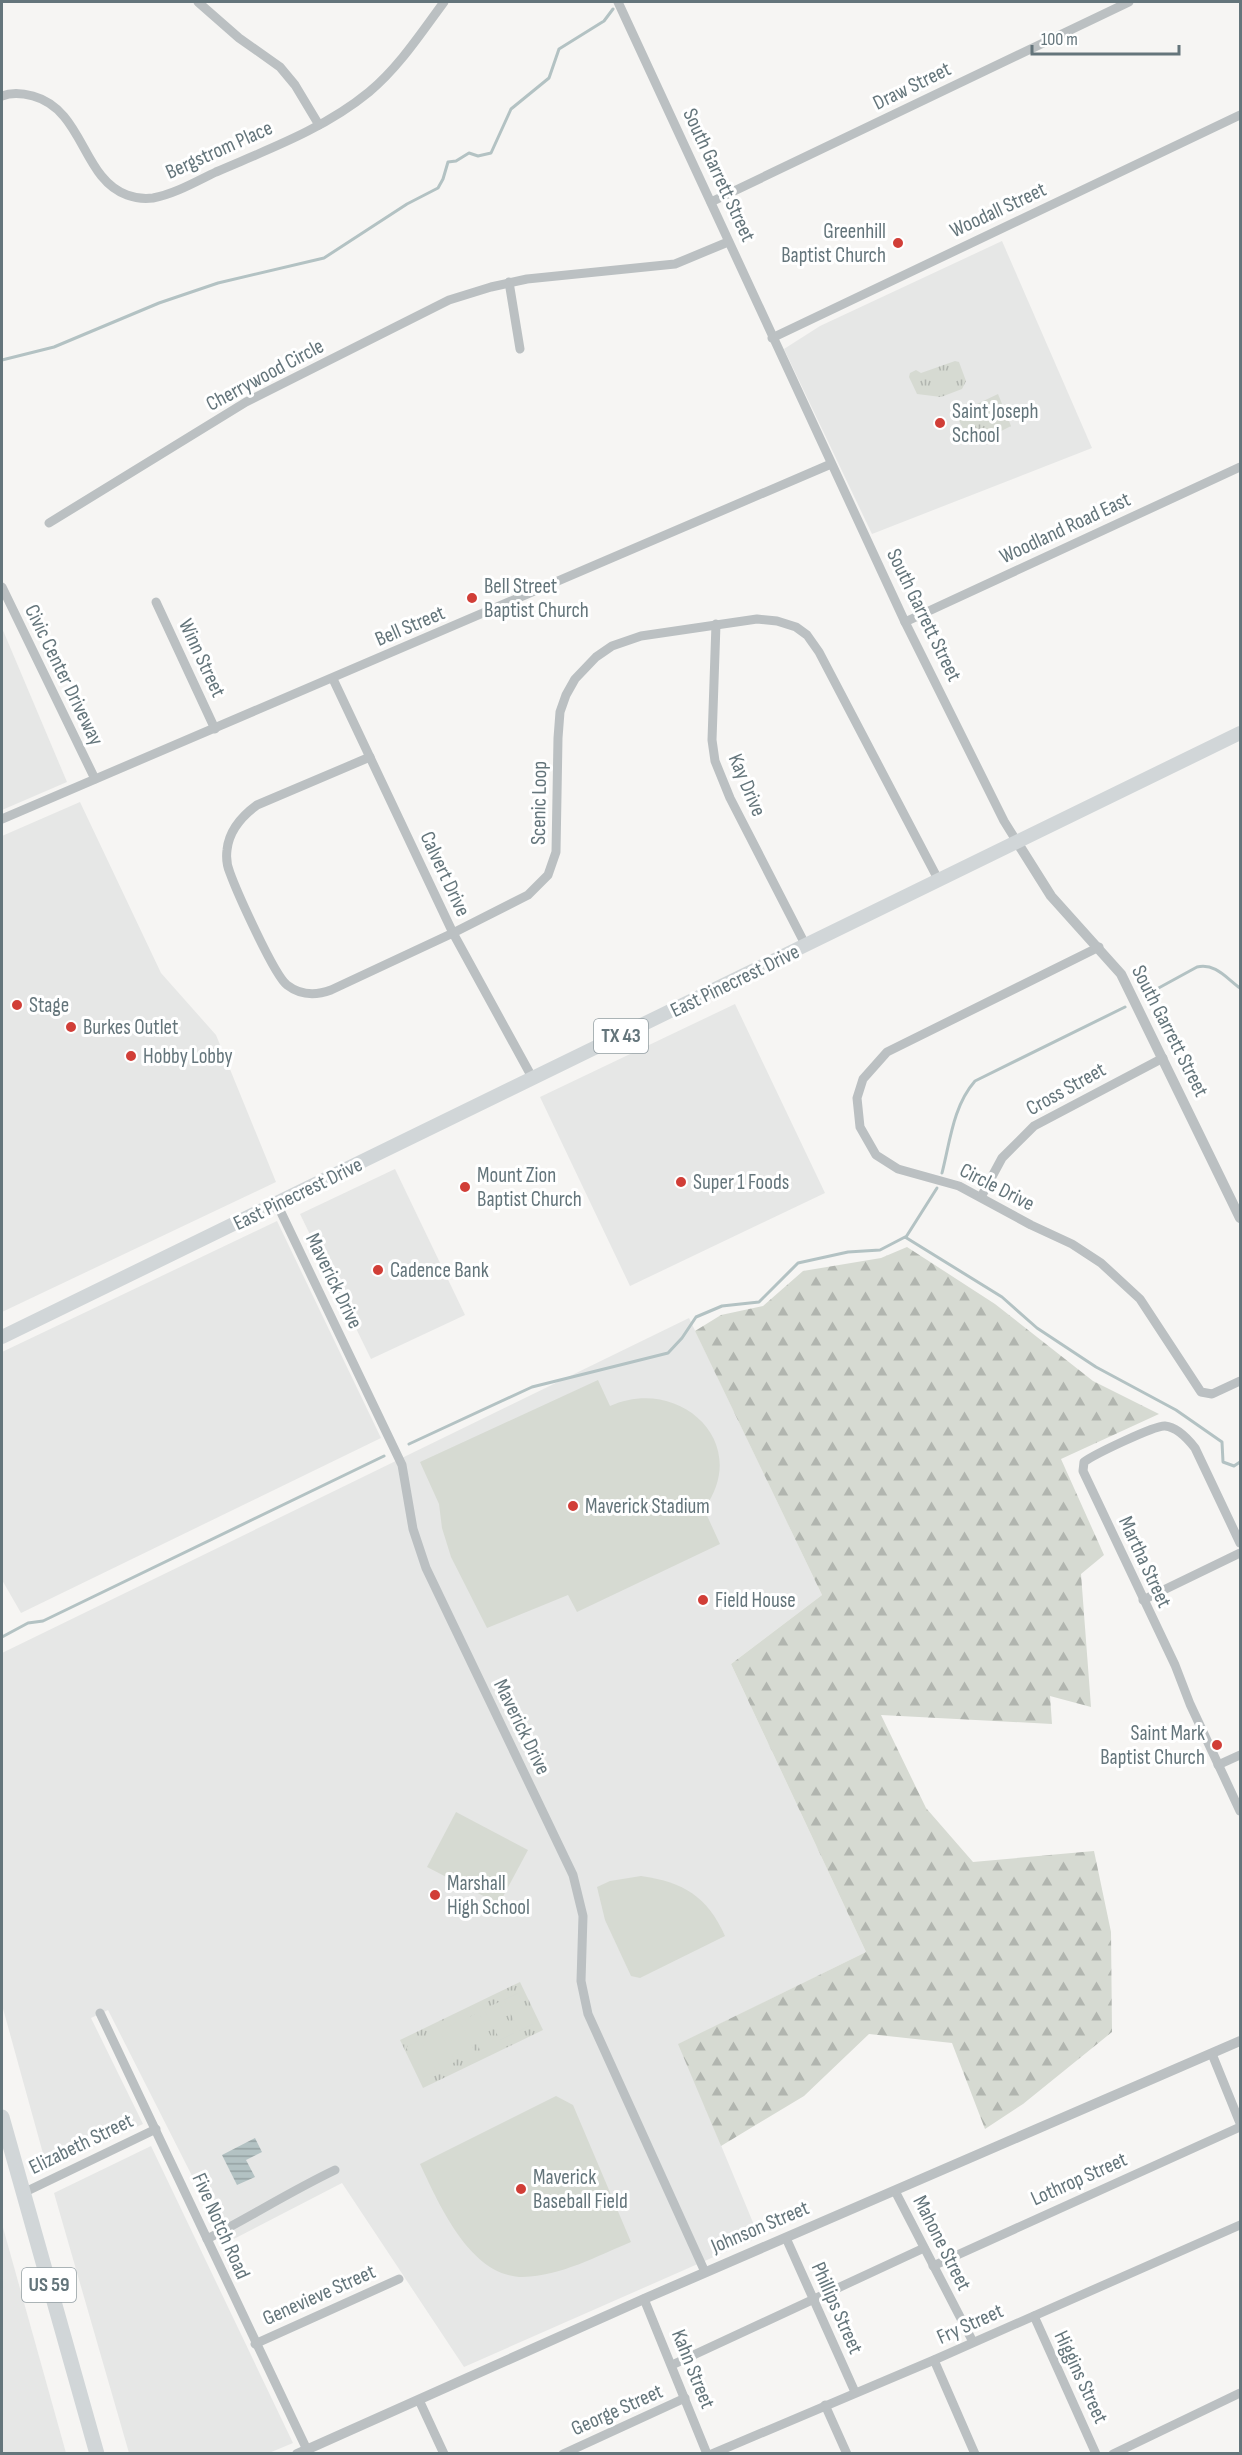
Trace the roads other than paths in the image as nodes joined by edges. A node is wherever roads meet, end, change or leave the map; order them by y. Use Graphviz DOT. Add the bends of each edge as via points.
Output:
graph roads {
  1 [pos="198,2"];
  2 [pos="618,2"];
  3 [pos="1129,2"];
  4 [pos="441,3"];
  5 [pos="2,96"];
  6 [pos="1240,115"];
  7 [pos="319,125"];
  8 [pos="711,202"];
  9 [pos="728,242"];
  10 [pos="509,282"];
  11 [pos="772,338"];
  12 [pos="520,349"];
  13 [pos="831,464"];
  14 [pos="1240,467"];
  15 [pos="49,523"];
  16 [pos="2,587"];
  17 [pos="156,602"];
  18 [pos="905,622"];
  19 [pos="716,624"];
  20 [pos="333,679"];
  21 [pos="214,729"];
  22 [pos="1240,733"];
  23 [pos="370,757"];
  24 [pos="94,780"];
  25 [pos="2,819"];
  26 [pos="1017,842"];
  27 [pos="939,881"];
  28 [pos="453,933"];
  29 [pos="806,946"];
  30 [pos="1099,947"];
  31 [pos="1163,1058"];
  32 [pos="533,1079"];
  33 [pos="981,1197"];
  34 [pos="277,1204"];
  35 [pos="1240,1218"];
  36 [pos="2,1337"];
  37 [pos="1240,1381"];
  38 [pos="1240,1543"];
  39 [pos="1240,1553"];
  40 [pos="1143,1600"];
  41 [pos="1240,1755"];
  42 [pos="1218,1765"];
  43 [pos="1240,1811"];
  44 [pos="100,2013"];
  45 [pos="1240,2041"];
  46 [pos="1212,2054"];
  47 [pos="2,2117"];
  48 [pos="1240,2125"];
  49 [pos="156,2128"];
  50 [pos="335,2170"];
  51 [pos="896,2191"];
  52 [pos="23,2193"];
  53 [pos="1240,2225"];
  54 [pos="786,2238"];
  55 [pos="207,2239"];
  56 [pos="924,2248"];
  57 [pos="933,2266"];
  58 [pos="705,2272"];
  59 [pos="399,2278"];
  60 [pos="644,2299"];
  61 [pos="814,2300"];
  62 [pos="1034,2316"];
  63 [pos="973,2342"];
  64 [pos="255,2344"];
  65 [pos="934,2360"];
  66 [pos="672,2365"];
  67 [pos="855,2392"];
  68 [pos="1240,2393"];
  69 [pos="686,2398"];
  70 [pos="418,2400"];
  71 [pos="825,2405"];
  72 [pos="304,2452"];
  73 [pos="97,2454"];
  74 [pos="444,2454"];
  75 [pos="563,2454"];
  76 [pos="708,2454"];
  77 [pos="712,2454"];
  78 [pos="847,2454"];
  79 [pos="975,2454"];
  80 [pos="1096,2454"];
  81 [pos="1113,2454"];
  1 -- 7 [label="street" via="238,38 280,67"];
  2 -- 8 [label="street, South Garrett Street"];
  3 -- 8 [label="street, Draw Street"];
  4 -- 7 [label="street, Bergstrom Place" via="380,82"];
  5 -- 7 [label="street, Bergstrom Place" via="35,96 54,107 74,129 103,178 121,193 142,198 176,190"];
  6 -- 11 [label="street, Woodall Street"];
  8 -- 9 [label="street, South Garrett Street"];
  9 -- 10 [label="street, Cherrywood Circle" via="662,267"];
  9 -- 11 [label="street, South Garrett Street"];
  10 -- 12 [label="street"];
  10 -- 15 [label="street, Cherrywood Circle" via="449,300 258,395"];
  11 -- 13 [label="street, South Garrett Street"];
  13 -- 18 [label="street, South Garrett Street"];
  13 -- 20 [label="street, Bell Street"];
  14 -- 18 [label="street, Woodland Road East"];
  16 -- 24 [label="street, Civic Center Driveway"];
  17 -- 21 [label="street, Winn Street"];
  18 -- 26 [label="street, South Garrett Street"];
  19 -- 27 [label="street, Scenic Loop" via="767,619 796,627 807,635"];
  19 -- 28 [label="street, Scenic Loop" via="622,642 603,651 581,671 560,712 556,852 551,870 528,895"];
  19 -- 29 [label="street, Kay Drive" via="712,740 718,770"];
  20 -- 21 [label="street, Bell Street"];
  20 -- 23 [label="street, Calvert Drive"];
  21 -- 24 [label="street, Bell Street"];
  22 -- 26 [label="main road, East Pinecrest Drive / TX 43"];
  23 -- 28 [label="street, Calvert Drive"];
  23 -- 28 [label="street, Scenic Loop" via="249,811 236,825 228,846 228,867 233,880 279,976 288,986 304,993 331,990"];
  24 -- 25 [label="street, Bell Street"];
  26 -- 27 [label="main road, East Pinecrest Drive / TX 43"];
  26 -- 30 [label="street, South Garrett Street" via="1051,896"];
  27 -- 29 [label="main road, East Pinecrest Drive / TX 43"];
  28 -- 32 [label="street, Calvert Drive"];
  29 -- 32 [label="main road, East Pinecrest Drive / TX 43"];
  30 -- 31 [label="street, South Garrett Street" via="1121,974"];
  30 -- 33 [label="street, Circle Drive" via="897,1047 879,1059 862,1079 857,1098 858,1121 876,1155 898,1169 950,1182"];
  31 -- 33 [label="street, Cross Street" via="1034,1126 1002,1158"];
  31 -- 35 [label="street, South Garrett Street"];
  32 -- 34 [label="main road, East Pinecrest Drive / TX 43"];
  33 -- 37 [label="street, Circle Drive" via="1072,1244 1116,1276 1140,1299 1201,1392 1212,1394"];
  34 -- 36 [label="main road, East Pinecrest Drive / TX 43"];
  34 -- 58 [label="street, Maverick Drive" via="402,1465 413,1529 426,1568 573,1875 583,1916 581,1981 588,2014"];
  38 -- 40 [label="street, Martha Street" via="1195,1448 1172,1428 1155,1428 1086,1460 1083,1467"];
  39 -- 40 [label="street"];
  40 -- 42 [label="street, Martha Street"];
  41 -- 42 [label="street"];
  42 -- 43 [label="street, Martha Street"];
  44 -- 49 [label="street, Five Notch Road"];
  45 -- 46 [label="street, Johnson Street"];
  46 -- 48 [label="street"];
  46 -- 51 [label="street, Johnson Street"];
  47 -- 52 [label="highway, US 59"];
  48 -- 57 [label="street, Lothrop Street"];
  49 -- 52 [label="street, Elizabeth Street"];
  49 -- 55 [label="street, Five Notch Road"];
  50 -- 55 [label="street"];
  51 -- 54 [label="street, Johnson Street"];
  51 -- 56 [label="street, Mahone Street"];
  52 -- 73 [label="highway, US 59"];
  53 -- 62 [label="street, Fry Street"];
  54 -- 58 [label="street, Johnson Street"];
  54 -- 61 [label="street, Phillips Street"];
  55 -- 64 [label="street, Five Notch Road"];
  56 -- 57 [label="street, Mahone Street"];
  56 -- 61 [label="street"];
  57 -- 63 [label="street, Mahone Street"];
  58 -- 60 [label="street, Johnson Street"];
  59 -- 64 [label="street, Genevieve Street"];
  60 -- 66 [label="street, Kahn Street"];
  60 -- 70 [label="street, Johnson Street"];
  61 -- 66 [label="street"];
  61 -- 67 [label="street, Phillips Street"];
  62 -- 63 [label="street, Fry Street"];
  62 -- 80 [label="street, Higgins Street"];
  63 -- 65 [label="street, Fry Street"];
  64 -- 72 [label="street, Five Notch Road"];
  65 -- 67 [label="street, Fry Street"];
  65 -- 79 [label="street"];
  66 -- 69 [label="street, Kahn Street"];
  67 -- 71 [label="street, Fry Street"];
  68 -- 81 [label="street"];
  69 -- 75 [label="street, George Street"];
  69 -- 76 [label="street, Kahn Street"];
  70 -- 72 [label="street, Johnson Street"];
  70 -- 74 [label="street"];
  71 -- 77 [label="street, Fry Street"];
  71 -- 78 [label="street"];
}
